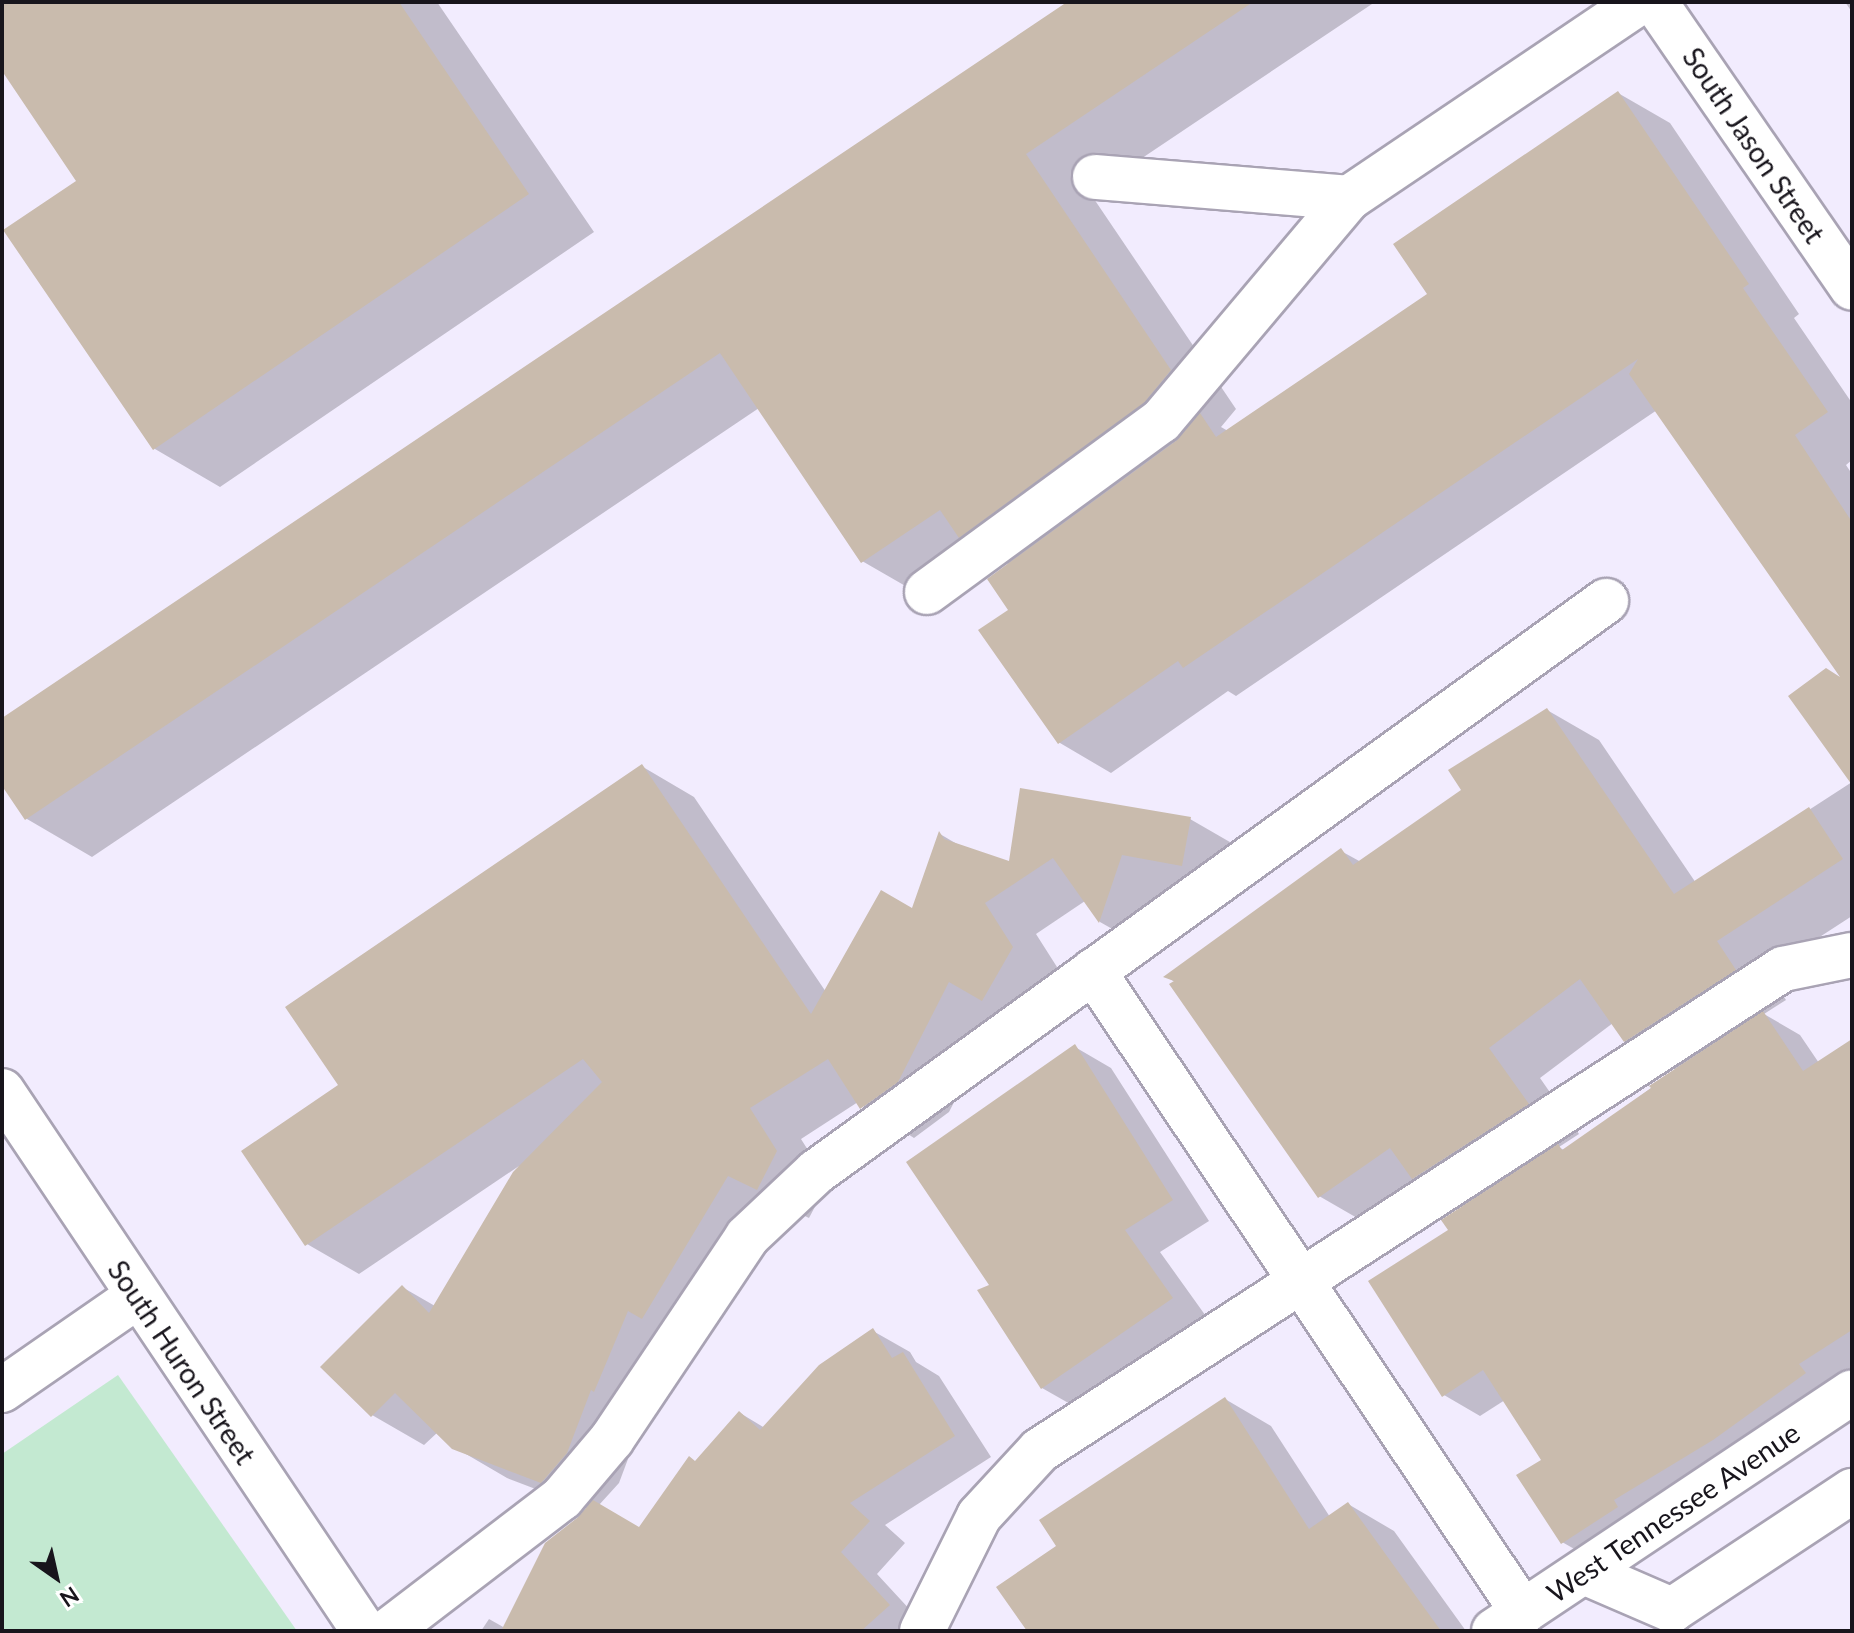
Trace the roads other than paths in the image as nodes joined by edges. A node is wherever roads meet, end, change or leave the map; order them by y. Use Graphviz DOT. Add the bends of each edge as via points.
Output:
graph roads {
  1 [pos="1640,2"];
  2 [pos="1655,2"];
  3 [pos="1095,177"];
  4 [pos="1349,198"];
  5 [pos="1852,288"];
  6 [pos="927,592"];
  7 [pos="1606,601"];
  8 [pos="1852,955"];
  9 [pos="1093,971"];
  10 [pos="2,1091"];
  11 [pos="1300,1280"];
  12 [pos="138,1296"];
  13 [pos="2,1390"];
  14 [pos="1852,1392"];
  15 [pos="1852,1491"];
  16 [pos="1584,1572"];
  17 [pos="1508,1622"];
  18 [pos="364,1631"];
  19 [pos="388,1631"];
  20 [pos="922,1631"];
  1 -- 4 [label="street"];
  2 -- 5 [label="street, South Jason Street"];
  3 -- 4 [label="street"];
  4 -- 6 [label="street" via="1161,421"];
  7 -- 9 [label="street"];
  8 -- 11 [label="street" via="1783,969"];
  9 -- 11 [label="street"];
  9 -- 19 [label="street" via="816,1172 747,1237 612,1439 562,1498"];
  10 -- 12 [label="street, South Huron Street"];
  11 -- 17 [label="street"];
  11 -- 20 [label="street" via="1040,1450 979,1516"];
  12 -- 13 [label="street"];
  12 -- 18 [label="street, South Huron Street"];
  14 -- 16 [label="street, West Tennessee Avenue"];
  15 -- 16 [label="street" via="1672,1610"];
  16 -- 17 [label="street, West Tennessee Avenue"];
}
